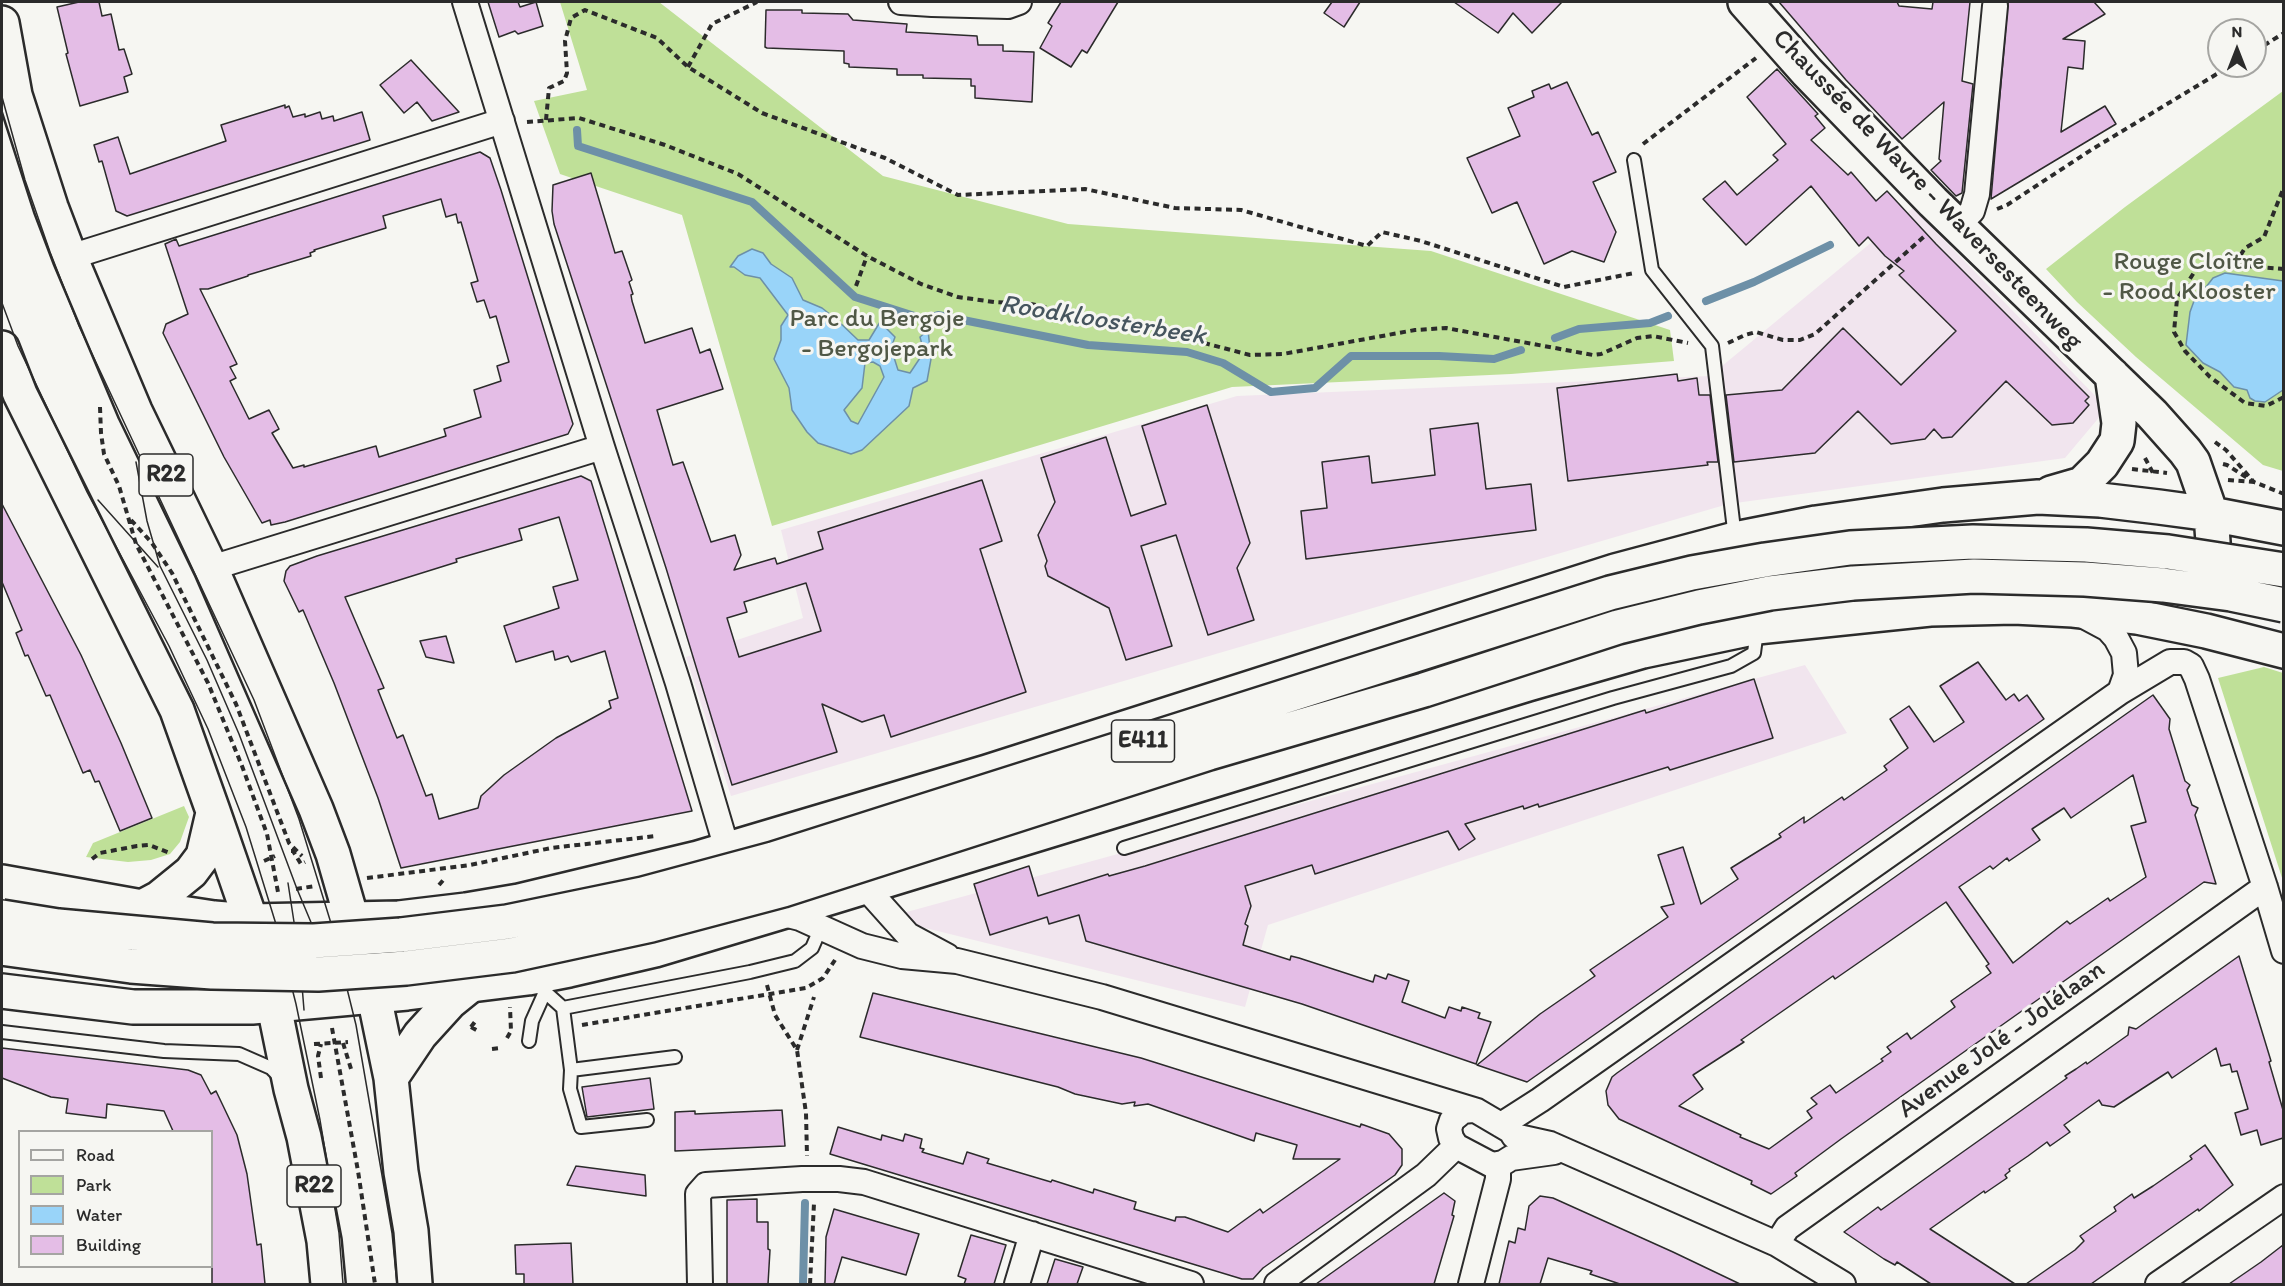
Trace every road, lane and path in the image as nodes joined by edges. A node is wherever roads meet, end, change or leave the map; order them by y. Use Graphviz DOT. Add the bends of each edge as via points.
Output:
graph roads {
  1 [pos="465,2"];
  2 [pos="757,2"];
  3 [pos="901,2"];
  4 [pos="1019,2"];
  5 [pos="1745,2"];
  6 [pos="1995,6"];
  7 [pos="2,22"];
  8 [pos="2283,33"];
  9 [pos="2267,43"];
  10 [pos="1759,56"];
  11 [pos="688,67"];
  12 [pos="2210,78"];
  13 [pos="546,120"];
  14 [pos="513,121"];
  15 [pos="1634,160"];
  16 [pos="2283,187"];
  17 [pos="1954,223"];
  18 [pos="867,256"];
  19 [pos="70,257"];
  20 [pos="2235,264"];
  21 [pos="2283,269"];
  22 [pos="1652,270"];
  23 [pos="856,286"];
  24 [pos="1682,342"];
  25 [pos="1732,343"];
  26 [pos="2,348"];
  27 [pos="2112,375"];
  28 [pos="2283,397"];
  29 [pos="602,447"];
  30 [pos="2218,464"];
  31 [pos="2283,494"];
  32 [pos="2038,496"];
  33 [pos="2100,500"];
  34 [pos="2211,514"];
  35 [pos="2283,528"];
  36 [pos="1735,539"];
  37 [pos="211,568"];
  38 [pos="2283,570"];
  39 [pos="2283,605"];
  40 [pos="2073,609"];
  41 [pos="1757,627"];
  42 [pos="2206,631"];
  43 [pos="2283,651"];
  44 [pos="2121,692"];
  45 [pos="213,811"];
  46 [pos="799,828"];
  47 [pos="667,835"];
  48 [pos="1124,848"];
  49 [pos="727,849"];
  50 [pos="291,851"];
  51 [pos="170,854"];
  52 [pos="273,857"];
  53 [pos="92,859"];
  54 [pos="264,861"];
  55 [pos="363,879"];
  56 [pos="2,882"];
  57 [pos="865,887"];
  58 [pos="2265,888"];
  59 [pos="278,891"];
  60 [pos="142,907"];
  61 [pos="826,912"];
  62 [pos="2,917"];
  63 [pos="352,920"];
  64 [pos="250,921"];
  65 [pos="862,946"];
  66 [pos="2,948"];
  67 [pos="2283,951"];
  68 [pos="957,962"];
  69 [pos="471,985"];
  70 [pos="528,990"];
  71 [pos="2,991"];
  72 [pos="374,996"];
  73 [pos="814,997"];
  74 [pos="133,1006"];
  75 [pos="274,1006"];
  76 [pos="562,1008"];
  77 [pos="477,1018"];
  78 [pos="479,1026"];
  79 [pos="471,1027"];
  80 [pos="332,1028"];
  81 [pos="2,1032"];
  82 [pos="480,1032"];
  83 [pos="507,1038"];
  84 [pos="529,1041"];
  85 [pos="336,1043"];
  86 [pos="314,1044"];
  87 [pos="321,1044"];
  88 [pos="501,1048"];
  89 [pos="492,1049"];
  90 [pos="797,1050"];
  91 [pos="675,1057"];
  92 [pos="571,1070"];
  93 [pos="352,1072"];
  94 [pos="391,1078"];
  95 [pos="306,1083"];
  96 [pos="1414,1094"];
  97 [pos="1472,1110"];
  98 [pos="647,1120"];
  99 [pos="1453,1137"];
  100 [pos="1506,1146"];
  101 [pos="808,1160"];
  102 [pos="815,1192"];
  103 [pos="2283,1197"];
  104 [pos="1032,1234"];
  105 [pos="1777,1244"];
  106 [pos="328,1284"];
  107 [pos="375,1284"];
  108 [pos="415,1284"];
  109 [pos="700,1284"];
  110 [pos="810,1284"];
  111 [pos="1017,1284"];
  112 [pos="1191,1284"];
  113 [pos="1277,1284"];
  114 [pos="1471,1284"];
  115 [pos="1843,1284"];
  116 [pos="2158,1284"];
  1 -- 14 [label="street"];
  2 -- 11 [label="path" via="712,24"];
  3 -- 4 [label="street" via="1008,6"];
  5 -- 17 [label="main road, Chaussée de Wavre - Waversesteenweg" via="1807,72"];
  6 -- 17 [label="street" via="1977,194"];
  7 -- 19 [label="main road, R22" via="15,95"];
  8 -- 9 [label="path"];
  10 -- 15 [label="path" via="1648,139"];
  11 -- 13 [label="path" via="657,38 585,10 571,18 565,41 567,73 564,81 549,88"];
  11 -- 22 [label="path" via="762,112 885,158 958,195 1085,189 1175,208 1241,210 1367,246 1382,232 1421,241 1564,287"];
  12 -- 17 [label="path" via="2007,205"];
  13 -- 14 [label="path"];
  13 -- 18 [label="path" via="579,118 665,145 738,174"];
  14 -- 19 [label="street"];
  14 -- 29 [label="street"];
  15 -- 22 [label="lane"];
  16 -- 20 [label="path" via="2264,237 2245,248"];
  17 -- 25 [label="path" via="1815,334 1800,340 1783,340 1756,332"];
  17 -- 27 [label="main road, Chaussée de Wavre - Waversesteenweg"];
  18 -- 23 [label="path"];
  18 -- 24 [label="path" via="921,284 957,297 1031,303 1250,355 1283,354 1446,328 1593,355 1637,338 1653,336"];
  19 -- 37 [label="main road, R22" via="135,411"];
  20 -- 21 [label="path"];
  20 -- 28 [label="path" via="2210,263 2195,271 2177,299 2174,332 2185,351 2210,377 2245,404 2266,406"];
  22 -- 36 [label="lane" via="1712,346"];
  26 -- 45 [label="main road, R22" via="20,394 177,710"];
  27 -- 32 [label="main road" via="2119,423 2117,441 2082,484"];
  27 -- 34 [label="main road, Chaussée de Wavre - Waversesteenweg" via="2193,462"];
  29 -- 37 [label="street"];
  29 -- 49 [label="street"];
  30 -- 31 [label="path"];
  32 -- 33 [label="main road"];
  32 -- 36 [label="main road" via="1816,523"];
  33 -- 34 [label="main road"];
  33 -- 40 [label="main road" via="2126,521 2134,542 2132,564 2114,591 2099,604"];
  34 -- 35 [label="main road"];
  34 -- 42 [label="main road, Chaussée de Wavre - Waversesteenweg" via="2213,542"];
  36 -- 46 [label="main road" via="1615,570 987,772"];
  37 -- 63 [label="main road, R22" via="316,809"];
  38 -- 62 [label="main road, E411, bridge" via="2168,552 1973,542 1850,548 1765,560 1610,593 773,859 643,894 518,919 401,935 303,941 134,935"];
  39 -- 66 [label="main road, E411, bridge" via="2163,585 1974,576 1853,583 1770,593 1618,627 783,890 651,925 512,955 318,974 131,966"];
  40 -- 41 [label="main road" via="1930,609"];
  40 -- 42 [label="main road"];
  40 -- 44 [label="street" via="2116,638 2124,653 2126,675"];
  41 -- 48 [label="lane" via="1754,653 1731,666 1612,698"];
  41 -- 57 [label="main road" via="1643,651 1528,684"];
  42 -- 43 [label="main road"];
  44 -- 58 [label="street" via="2170,662 2191,666"];
  44 -- 100 [label="street" via="1549,1094"];
  45 -- 60 [label="main road" via="203,856 186,876"];
  45 -- 64 [label="main road, R22"];
  46 -- 49 [label="main road"];
  46 -- 57 [label="main road"];
  47 -- 55 [label="path" via="552,848 470,865"];
  49 -- 63 [label="main road" via="519,901 410,917"];
  50 -- 52 [label="path" via="301,864 306,862 289,843 236,704 172,573 152,543 129,519 136,544 208,684 246,775"];
  51 -- 53 [label="path" via="149,845 100,853"];
  52 -- 54 [label="path"];
  52 -- 59 [label="path"];
  56 -- 60 [label="main road"];
  57 -- 61 [label="main road"];
  57 -- 68 [label="street" via="908,935"];
  58 -- 67 [label="street"];
  58 -- 105 [label="street, Avenue Jolé - Jolélaan" via="1787,1228"];
  60 -- 64 [label="main road"];
  60 -- 74 [label="main road" via="165,937 172,954 171,971 162,988"];
  61 -- 65 [label="street"];
  61 -- 70 [label="main road" via="780,913"];
  61 -- 76 [label="lane" via="812,948 795,961"];
  63 -- 64 [label="main road"];
  63 -- 72 [label="main road, R22"];
  64 -- 75 [label="main road, R22"];
  65 -- 68 [label="street" via="902,956"];
  65 -- 90 [label="path" via="839,956 816,983 769,994 784,1033"];
  68 -- 96 [label="street" via="1102,997"];
  69 -- 70 [label="main road"];
  69 -- 72 [label="main road"];
  69 -- 94 [label="main road" via="420,1035"];
  70 -- 76 [label="lane"];
  70 -- 83 [label="path"];
  70 -- 84 [label="lane" via="532,1021"];
  71 -- 74 [label="main road"];
  72 -- 75 [label="main road"];
  72 -- 94 [label="main road, R22"];
  73 -- 90 [label="path"];
  74 -- 75 [label="main road"];
  75 -- 95 [label="main road, R22"];
  76 -- 92 [label="lane"];
  77 -- 79 [label="path"];
  78 -- 79 [label="path"];
  79 -- 82 [label="path"];
  80 -- 85 [label="path"];
  81 -- 95 [label="lane" via="164,1051 239,1054"];
  85 -- 87 [label="path"];
  85 -- 93 [label="path" via="346,1042"];
  85 -- 107 [label="path"];
  86 -- 87 [label="path"];
  87 -- 95 [label="path"];
  88 -- 89 [label="path"];
  90 -- 101 [label="path"];
  91 -- 92 [label="lane"];
  92 -- 98 [label="lane" via="570,1089 581,1127"];
  94 -- 108 [label="main road, R22"];
  95 -- 106 [label="main road, R22" via="304,1137"];
  96 -- 97 [label="street"];
  96 -- 99 [label="street"];
  97 -- 99 [label="street" via="1455,1116"];
  97 -- 100 [label="street"];
  99 -- 100 [label="street" via="1492,1166"];
  99 -- 113 [label="street" via="1426,1175"];
  100 -- 105 [label="street" via="1550,1144"];
  100 -- 114 [label="street"];
  102 -- 110 [label="path"];
  103 -- 116 [label="street"];
  104 -- 109 [label="street" via="864,1182 802,1179 706,1185 698,1194"];
  104 -- 111 [label="street"];
  104 -- 112 [label="street"];
  105 -- 115 [label="street"];
}
